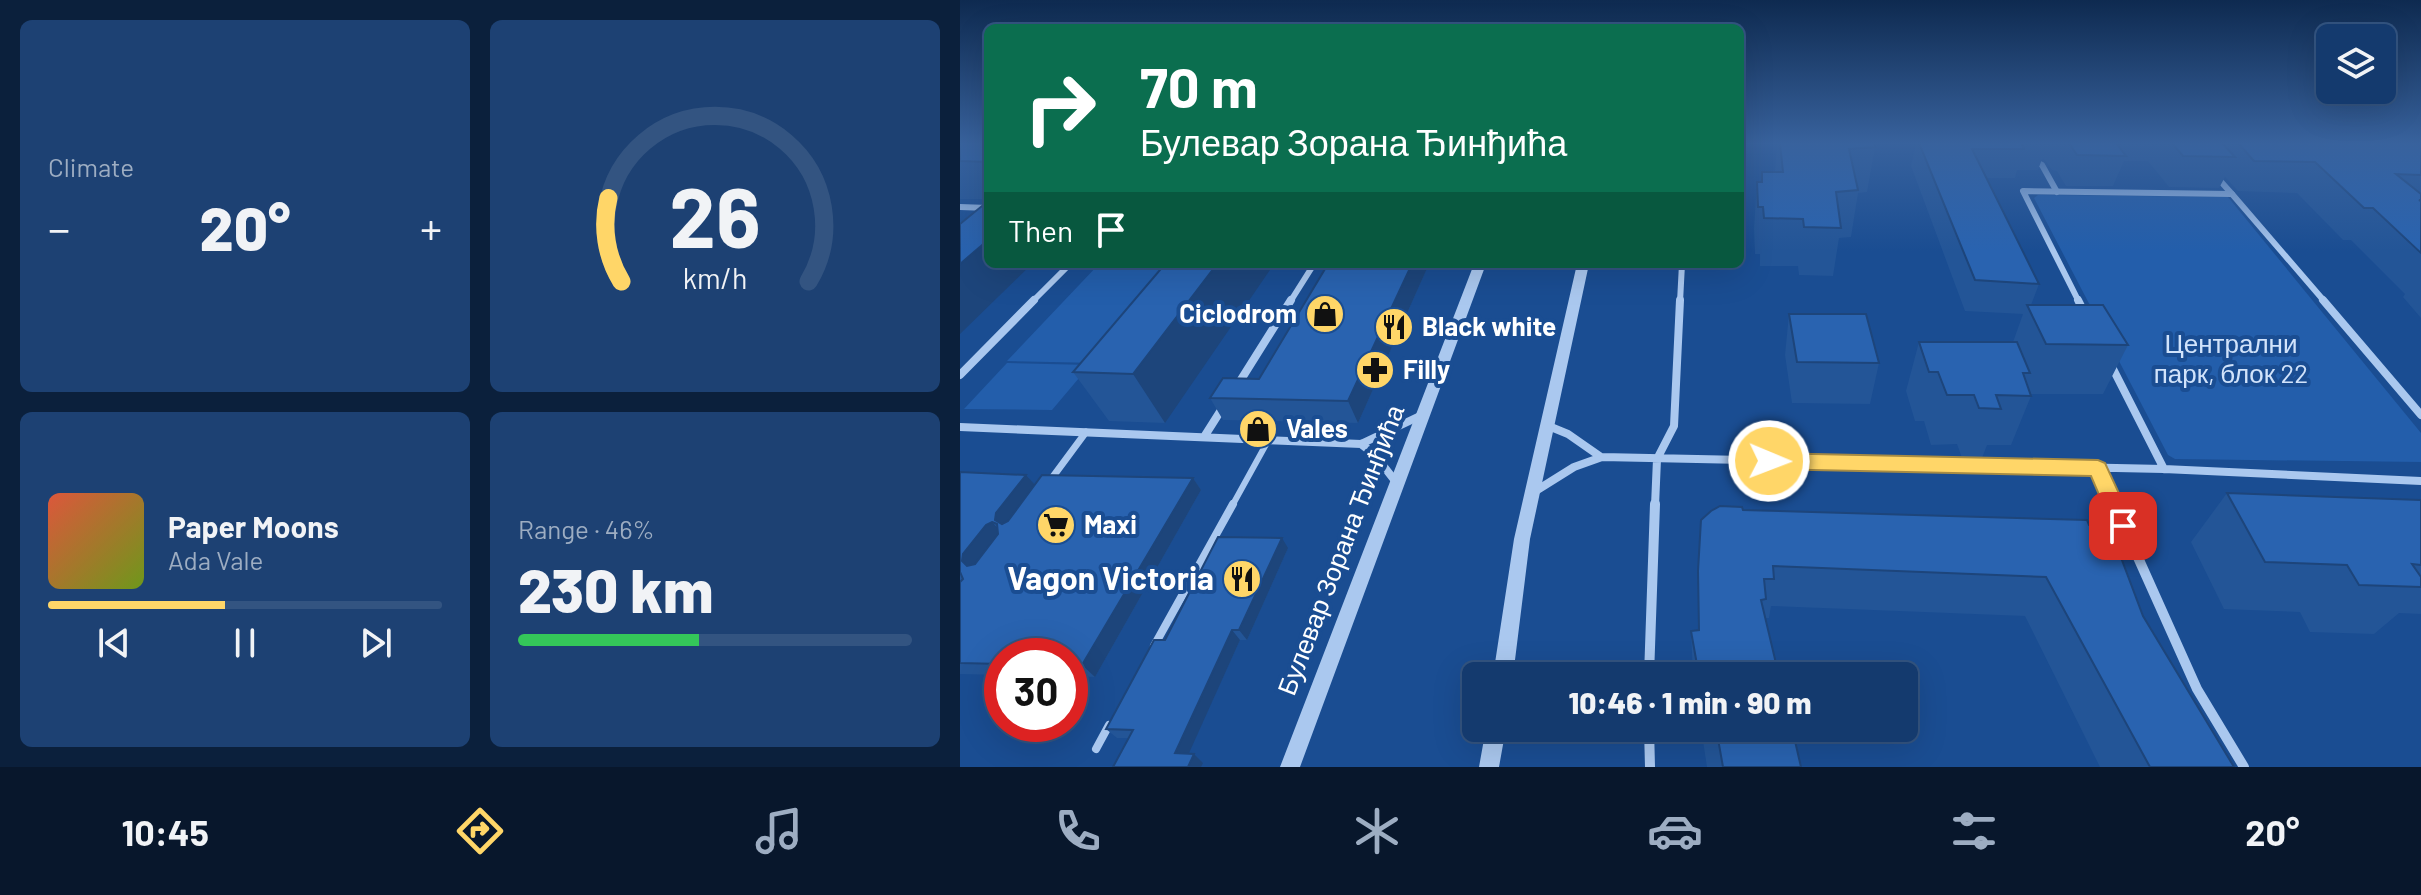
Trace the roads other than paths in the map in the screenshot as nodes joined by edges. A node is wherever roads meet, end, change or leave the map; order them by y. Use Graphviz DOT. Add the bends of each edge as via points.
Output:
graph roads {
  1 [pos="2050,179"];
  2 [pos="2219,179"];
  3 [pos="2057,192"];
  4 [pos="2232,194"];
  5 [pos="960,207"];
  6 [pos="984,208"];
  7 [pos="1066,268"];
  8 [pos="1311,268"];
  9 [pos="1478,268"];
  10 [pos="1582,268"];
  11 [pos="1682,268"];
  12 [pos="2087,318"];
  13 [pos="2108,360"];
  14 [pos="960,375"];
  15 [pos="1422,415"];
  16 [pos="2421,415"];
  17 [pos="1546,425"];
  18 [pos="960,427"];
  19 [pos="1086,432"];
  20 [pos="1204,437"];
  21 [pos="1269,439"];
  22 [pos="1361,444"];
  23 [pos="1602,457"];
  24 [pos="1657,459"];
  25 [pos="2098,468"];
  26 [pos="2164,469"];
  27 [pos="2421,481"];
  28 [pos="1396,482"];
  29 [pos="1041,492"];
  30 [pos="1534,493"];
  31 [pos="1148,655"];
  32 [pos="1505,662"];
  33 [pos="1650,662"];
  34 [pos="1111,722"];
  35 [pos="1301,735"];
  36 [pos="1649,742"];
  37 [pos="1096,749"];
  38 [pos="1290,767"];
  39 [pos="1301,767"];
  40 [pos="1650,767"];
  41 [pos="2244,767"];
  1 -- 3 [label="street"];
  2 -- 4 [label="street"];
  3 -- 4 [label="street"];
  3 -- 12 [label="street" via="2023,191"];
  4 -- 16 [label="street"];
  5 -- 6 [label="street"];
  7 -- 14 [label="street"];
  8 -- 20 [label="street"];
  9 -- 15 [label="street, Булевар Зорана Ђинђића"];
  10 -- 17 [label="street"];
  11 -- 24 [label="street" via="1674,426"];
  13 -- 26 [label="street"];
  15 -- 22 [label="street"];
  15 -- 28 [label="street, Булевар Зорана Ђинђића"];
  17 -- 23 [label="street" via="1564,429"];
  17 -- 30 [label="street"];
  18 -- 19 [label="street"];
  19 -- 20 [label="street"];
  19 -- 29 [label="street"];
  20 -- 21 [label="street"];
  21 -- 22 [label="street"];
  21 -- 31 [label="lane"];
  22 -- 28 [label="street"];
  23 -- 24 [label="street"];
  23 -- 30 [label="street" via="1574,467"];
  24 -- 25 [label="street"];
  24 -- 33 [label="street"];
  25 -- 26 [label="street"];
  25 -- 41 [label="street" via="2197,689"];
  26 -- 27 [label="street"];
  28 -- 35 [label="street, Булевар Зорана Ђинђића"];
  30 -- 32 [label="street" via="1522,539"];
  34 -- 37 [label="lane"];
  35 -- 38 [label="street, Булевар Зорана Ђинђића"];
  35 -- 39 [label="street"];
  36 -- 40 [label="street"];
}
